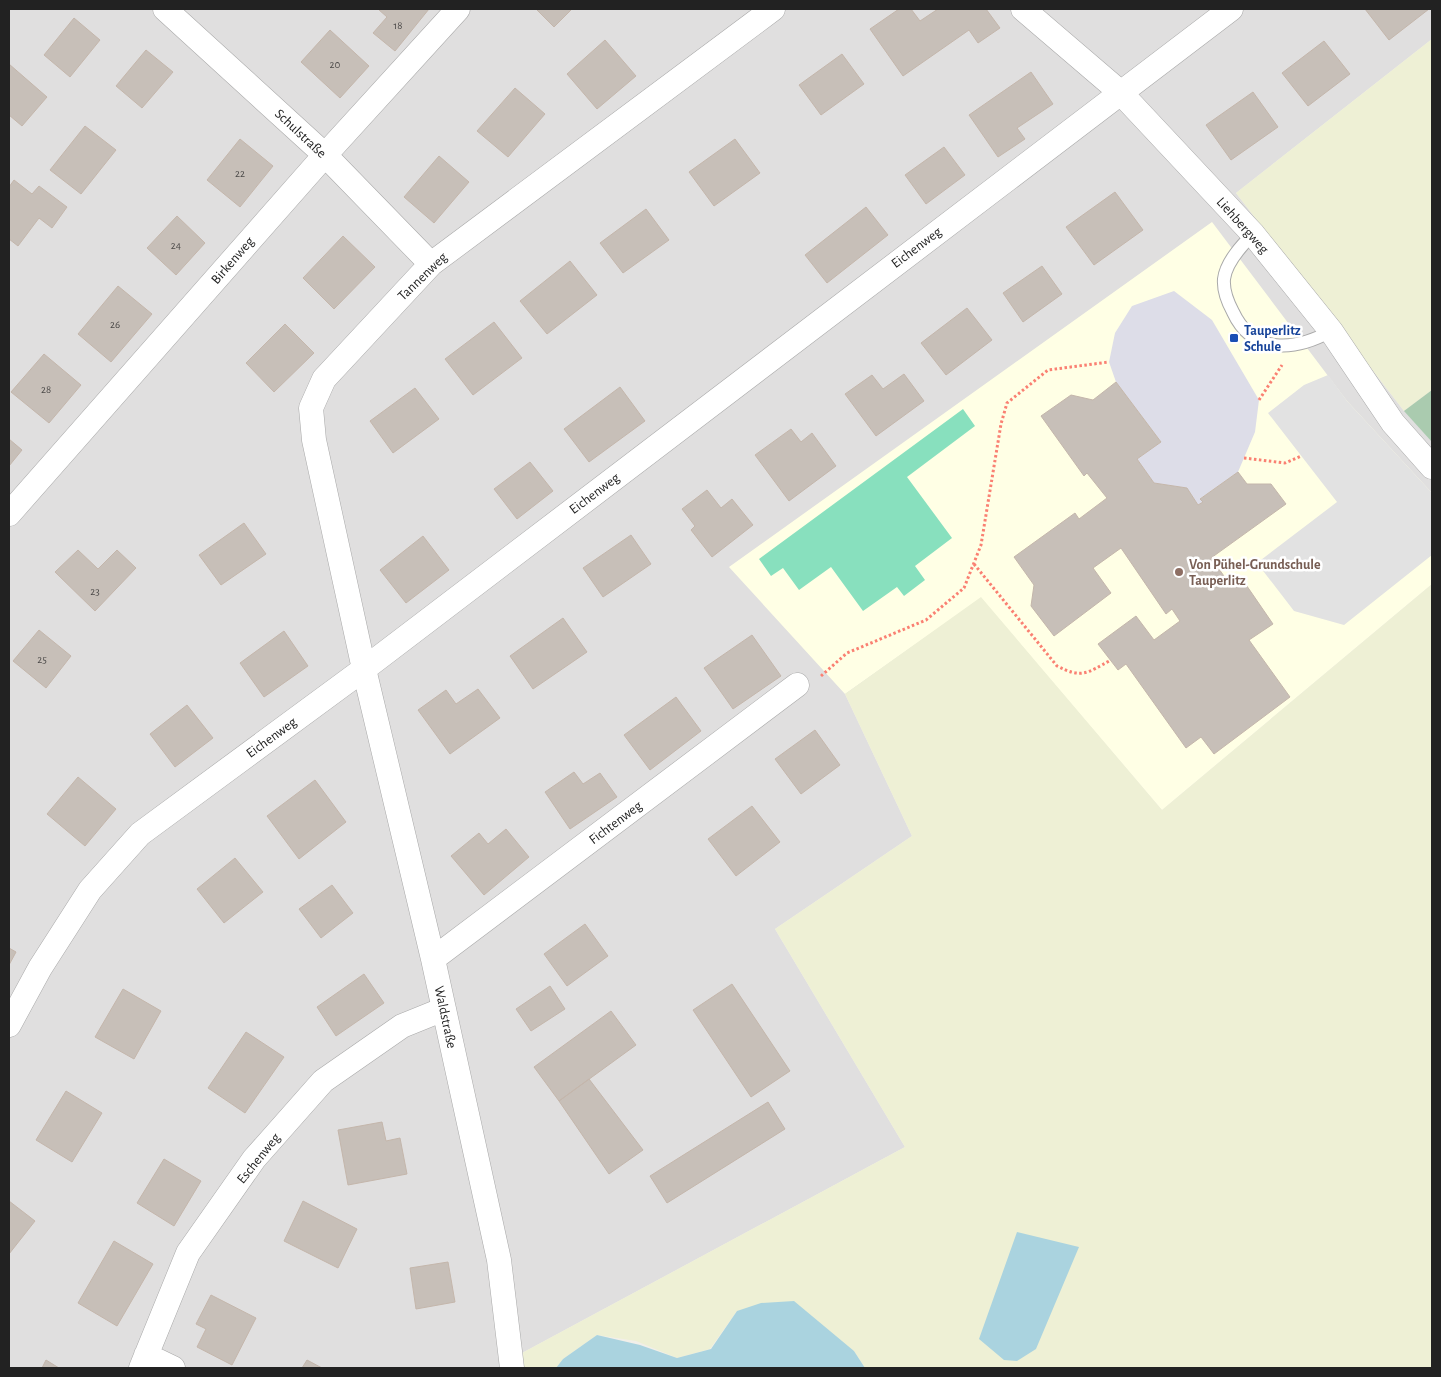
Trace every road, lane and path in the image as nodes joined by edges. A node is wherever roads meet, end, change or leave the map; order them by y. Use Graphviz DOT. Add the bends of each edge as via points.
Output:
graph roads {
  1 [pos="164,9"];
  2 [pos="458,9"];
  3 [pos="773,9"];
  4 [pos="1024,9"];
  5 [pos="1231,9"];
  6 [pos="1120,92"];
  7 [pos="325,155"];
  8 [pos="1253,234"];
  9 [pos="431,264"];
  10 [pos="1331,331"];
  11 [pos="1283,345"];
  12 [pos="1110,362"];
  13 [pos="1259,400"];
  14 [pos="1301,456"];
  15 [pos="1244,458"];
  16 [pos="1432,467"];
  17 [pos="9,514"];
  18 [pos="974,564"];
  19 [pos="1110,660"];
  20 [pos="364,669"];
  21 [pos="797,685"];
  22 [pos="433,959"];
  23 [pos="444,1009"];
  24 [pos="9,1025"];
  25 [pos="144,1362"];
  26 [pos="173,1368"];
  27 [pos="512,1368"];
  1 -- 7 [label="street, Schulstraße"];
  2 -- 7 [label="street, Birkenweg"];
  3 -- 9 [label="street, Tannenweg"];
  4 -- 6 [label="street, Liehbergweg"];
  5 -- 6 [label="street, Eichenweg"];
  6 -- 8 [label="street, Liehbergweg"];
  6 -- 20 [label="street, Eichenweg"];
  7 -- 9 [label="street, Schulstraße"];
  7 -- 17 [label="street, Birkenweg"];
  8 -- 10 [label="street, Liehbergweg"];
  8 -- 11 [label="lane" via="1242,245 1224,278 1226,298 1236,319 1254,339"];
  9 -- 20 [label="street, Tannenweg" via="324,379 311,408 314,440"];
  10 -- 11 [label="lane" via="1300,345"];
  10 -- 16 [label="street, Liehbergweg" via="1393,423"];
  11 -- 13 [label="path" via="1281,368"];
  12 -- 18 [label="path" via="1048,370 1006,403 982,545"];
  14 -- 15 [label="path" via="1285,463"];
  18 -- 19 [label="path" via="1056,666 1074,675 1088,672"];
  18 -- 21 [label="path" via="964,588 926,620 847,653 818,679"];
  20 -- 22 [label="street, Waldstraße"];
  20 -- 24 [label="street, Eichenweg" via="140,834 90,890 40,968"];
  21 -- 22 [label="street, Fichtenweg"];
  22 -- 23 [label="street, Waldstraße"];
  23 -- 25 [label="street, Eschenweg" via="402,1026 323,1081 254,1159 188,1253"];
  23 -- 27 [label="street, Waldstraße" via="499,1260"];
  25 -- 26 [label="street"];
}
